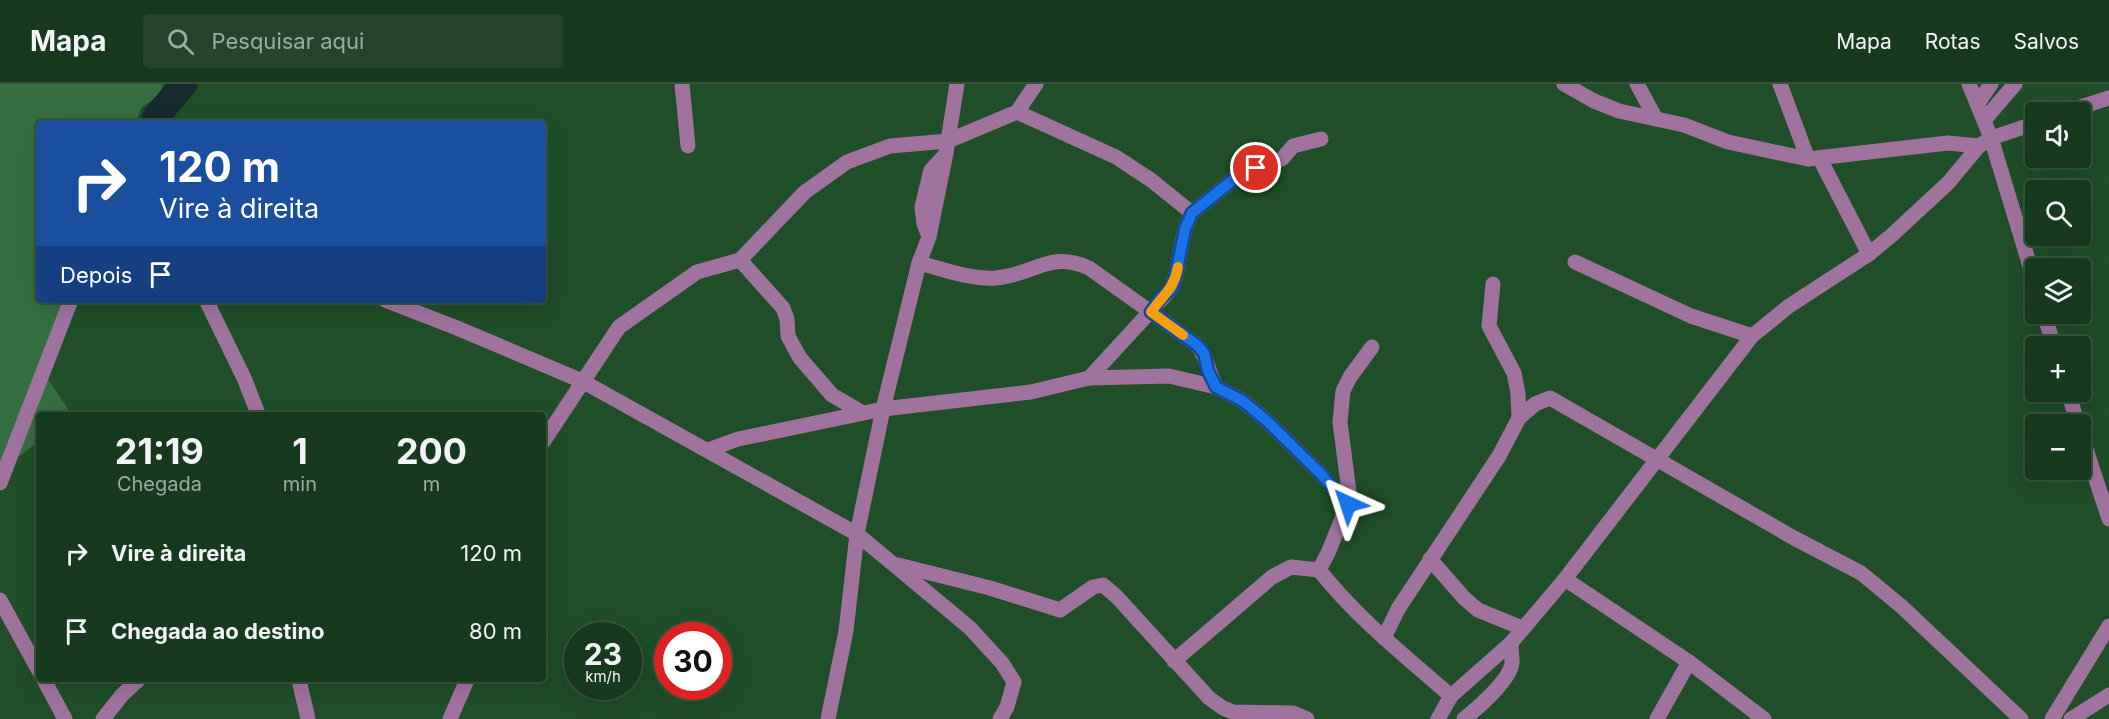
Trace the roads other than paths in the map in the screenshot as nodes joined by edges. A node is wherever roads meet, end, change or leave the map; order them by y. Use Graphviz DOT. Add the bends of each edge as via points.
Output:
graph roads {
  1 [pos="682,84"];
  2 [pos="957,84"];
  3 [pos="1036,84"];
  4 [pos="1564,84"];
  5 [pos="1637,84"];
  6 [pos="1780,84"];
  7 [pos="1969,84"];
  8 [pos="1991,84"];
  9 [pos="2015,84"];
  10 [pos="2109,98"];
  11 [pos="1978,103"];
  12 [pos="2091,104"];
  13 [pos="1017,112"];
  14 [pos="1656,119"];
  15 [pos="1985,119"];
  16 [pos="2025,127"];
  17 [pos="1321,139"];
  18 [pos="1985,142"];
  19 [pos="688,146"];
  20 [pos="947,147"];
  21 [pos="1814,159"];
  22 [pos="1192,213"];
  23 [pos="1869,254"];
  24 [pos="2026,258"];
  25 [pos="740,260"];
  26 [pos="1575,262"];
  27 [pos="919,263"];
  28 [pos="1493,284"];
  29 [pos="70,303"];
  30 [pos="207,303"];
  31 [pos="393,303"];
  32 [pos="1151,312"];
  33 [pos="1752,336"];
  34 [pos="1372,347"];
  35 [pos="1089,378"];
  36 [pos="582,381"];
  37 [pos="1216,387"];
  38 [pos="832,395"];
  39 [pos="883,409"];
  40 [pos="257,412"];
  41 [pos="863,413"];
  42 [pos="840,418"];
  43 [pos="1519,418"];
  44 [pos="546,437"];
  45 [pos="708,450"];
  46 [pos="1656,459"];
  47 [pos="4,464"];
  48 [pos="2091,464"];
  49 [pos="0,483"];
  50 [pos="1348,504"];
  51 [pos="2109,519"];
  52 [pos="857,534"];
  53 [pos="1430,559"];
  54 [pos="895,564"];
  55 [pos="1319,570"];
  56 [pos="1565,579"];
  57 [pos="0,600"];
  58 [pos="2109,626"];
  59 [pos="1522,628"];
  60 [pos="1384,638"];
  61 [pos="1511,643"];
  62 [pos="1174,662"];
  63 [pos="1689,662"];
  64 [pos="36,666"];
  65 [pos="45,682"];
  66 [pos="136,682"];
  67 [pos="299,682"];
  68 [pos="466,682"];
  69 [pos="2109,695"];
  70 [pos="1451,696"];
  71 [pos="65,719"];
  72 [pos="103,719"];
  73 [pos="308,719"];
  74 [pos="450,719"];
  75 [pos="828,719"];
  76 [pos="999,719"];
  77 [pos="1307,719"];
  78 [pos="1438,719"];
  79 [pos="1464,719"];
  80 [pos="1657,719"];
  81 [pos="1764,719"];
  82 [pos="2021,719"];
  83 [pos="2052,719"];
  84 [pos="2071,719"];
  1 -- 19 [label="street"];
  2 -- 20 [label="street"];
  3 -- 13 [label="street"];
  4 -- 14 [label="street" via="1619,111"];
  5 -- 14 [label="street"];
  6 -- 21 [label="street"];
  7 -- 11 [label="street"];
  8 -- 11 [label="street"];
  9 -- 15 [label="street"];
  10 -- 12 [label="street"];
  11 -- 15 [label="street"];
  13 -- 20 [label="street"];
  13 -- 22 [label="street" via="1116,157"];
  14 -- 21 [label="street" via="1728,142"];
  15 -- 18 [label="street"];
  16 -- 18 [label="street"];
  17 -- 22 [label="street" via="1293,146 1282,159 1234,179"];
  18 -- 21 [label="street"];
  18 -- 23 [label="street" via="1948,183"];
  18 -- 24 [label="street"];
  20 -- 25 [label="street" via="890,146 847,162 805,192"];
  20 -- 27 [label="street" via="931,170 922,207 929,237"];
  21 -- 23 [label="street"];
  22 -- 32 [label="street" via="1171,289"];
  23 -- 33 [label="street" via="1789,306"];
  25 -- 36 [label="street" via="697,272 619,327"];
  25 -- 38 [label="street" via="783,308 793,348"];
  26 -- 33 [label="street" via="1691,316"];
  27 -- 32 [label="street" via="995,278 1016,275 1056,260 1077,262"];
  27 -- 39 [label="street"];
  28 -- 43 [label="street" via="1489,326 1514,373"];
  29 -- 47 [label="street"];
  30 -- 40 [label="street"];
  31 -- 36 [label="street"];
  32 -- 35 [label="street"];
  32 -- 37 [label="street" via="1204,353"];
  33 -- 46 [label="street"];
  34 -- 50 [label="street" via="1342,391 1340,422"];
  35 -- 37 [label="street" via="1169,376"];
  35 -- 39 [label="street" via="1031,392"];
  36 -- 44 [label="street"];
  36 -- 45 [label="street"];
  37 -- 50 [label="street" via="1243,401 1267,421"];
  38 -- 41 [label="street"];
  38 -- 42 [label="street"];
  39 -- 41 [label="street"];
  39 -- 52 [label="street"];
  41 -- 42 [label="street"];
  42 -- 45 [label="street" via="738,439"];
  43 -- 46 [label="street" via="1535,404 1550,398"];
  43 -- 53 [label="street" via="1499,456"];
  45 -- 52 [label="street"];
  46 -- 56 [label="street"];
  46 -- 82 [label="street" via="1861,573"];
  47 -- 49 [label="street"];
  48 -- 51 [label="street"];
  50 -- 55 [label="street"];
  52 -- 54 [label="street"];
  52 -- 75 [label="street" via="846,631"];
  53 -- 59 [label="street" via="1478,610"];
  53 -- 60 [label="street"];
  54 -- 62 [label="street" via="1060,610 1093,587 1103,585"];
  54 -- 76 [label="street" via="970,628 1002,663 1014,682"];
  55 -- 60 [label="street"];
  55 -- 62 [label="street" via="1291,567 1272,577"];
  56 -- 59 [label="street"];
  56 -- 63 [label="street"];
  57 -- 64 [label="street"];
  58 -- 83 [label="street"];
  59 -- 61 [label="street"];
  60 -- 70 [label="street"];
  61 -- 70 [label="street"];
  61 -- 79 [label="street" via="1512,665 1507,674"];
  62 -- 77 [label="street" via="1223,708 1244,713 1293,713"];
  63 -- 80 [label="street"];
  63 -- 81 [label="street"];
  65 -- 71 [label="street"];
  66 -- 72 [label="street"];
  67 -- 73 [label="street"];
  68 -- 74 [label="street"];
  69 -- 84 [label="street"];
  70 -- 78 [label="street"];
}
